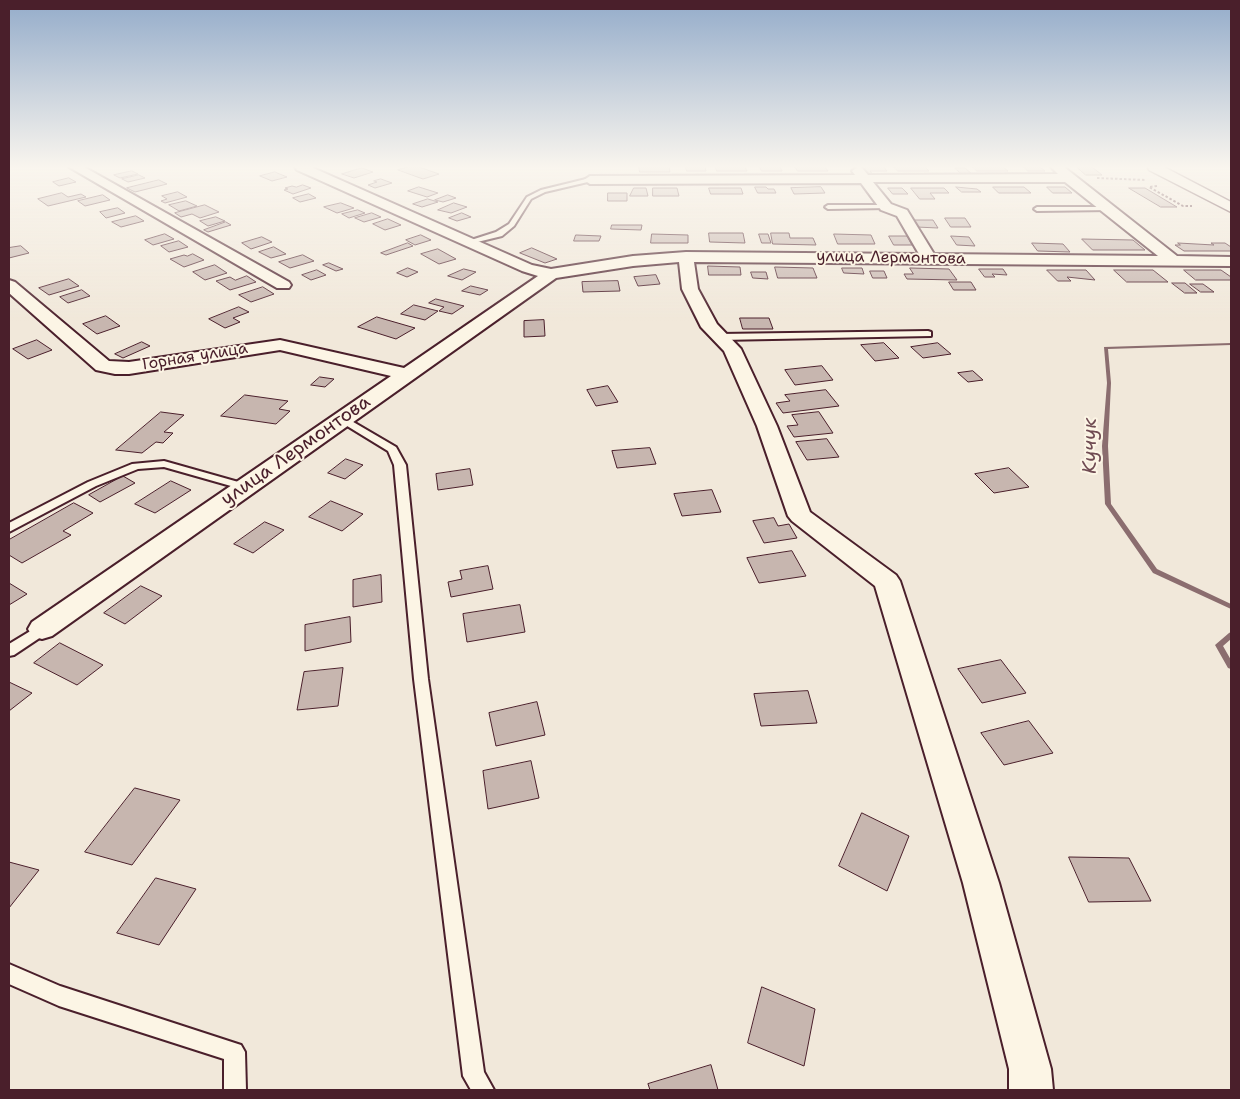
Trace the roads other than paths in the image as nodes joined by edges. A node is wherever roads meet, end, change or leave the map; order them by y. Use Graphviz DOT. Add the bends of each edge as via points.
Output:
graph roads {
  1 [pos="165,218"];
  2 [pos="416,218"];
  3 [pos="516,218"];
  4 [pos="905,218"];
  5 [pos="1120,218"];
  6 [pos="469,242"];
  7 [pos="686,256"];
  8 [pos="929,258"];
  9 [pos="1173,260"];
  10 [pos="1231,261"];
  11 [pos="551,274"];
  12 [pos="9,285"];
  13 [pos="283,285"];
  14 [pos="928,334"];
  15 [pos="720,337"];
  16 [pos="407,374"];
  17 [pos="342,419"];
  18 [pos="245,487"];
  19 [pos="9,528"];
  20 [pos="42,629"];
  21 [pos="9,652"];
  22 [pos="9,974"];
  23 [pos="235,1090"];
  24 [pos="484,1090"];
  25 [pos="1031,1090"];
  1 -- 13 [label="street"];
  2 -- 6 [label="street, улица Лермонтова"];
  3 -- 6 [label="lane" via="500,234"];
  4 -- 8 [label="street"];
  5 -- 9 [label="street"];
  6 -- 11 [label="street, улица Лермонтова" via="527,268"];
  7 -- 8 [label="street, улица Лермонтова"];
  7 -- 11 [label="street, улица Лермонтова"];
  7 -- 15 [label="street" via="690,289 710,327"];
  8 -- 9 [label="street, улица Лермонтова"];
  9 -- 10 [label="street, улица Лермонтова"];
  11 -- 16 [label="street, улица Лермонтова"];
  12 -- 16 [label="street, Горная улица" via="103,366 129,368 280,345"];
  14 -- 15 [label="lane"];
  15 -- 25 [label="street" via="732,349 767,426 800,516 887,581 982,883 1030,1069"];
  16 -- 17 [label="street, улица Лермонтова"];
  17 -- 18 [label="street, улица Лермонтова"];
  17 -- 24 [label="lane" via="392,449 400,465 421,679 474,1076"];
  18 -- 19 [label="lane" via="164,464 136,466 92,484"];
  18 -- 20 [label="street, улица Лермонтова"];
  20 -- 21 [label="lane"];
  22 -- 23 [label="lane" via="59,996 234,1052"];
}
